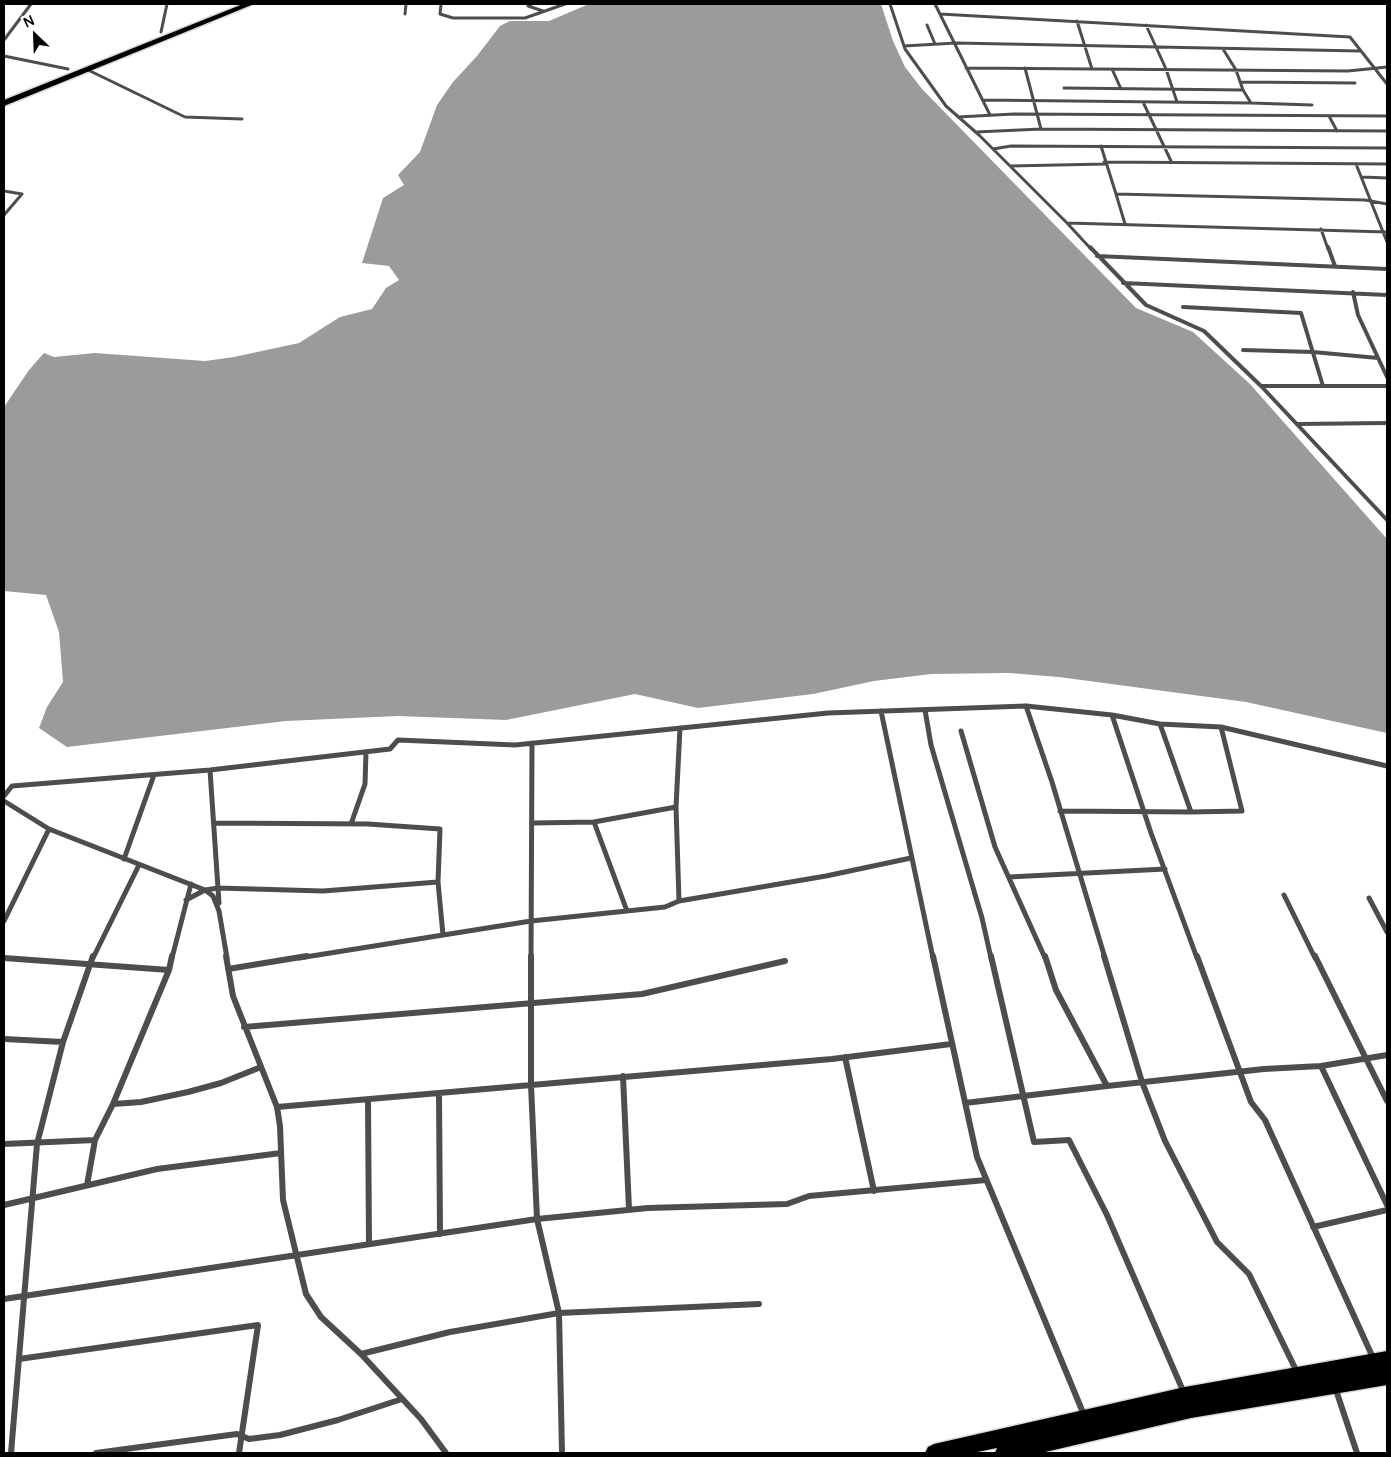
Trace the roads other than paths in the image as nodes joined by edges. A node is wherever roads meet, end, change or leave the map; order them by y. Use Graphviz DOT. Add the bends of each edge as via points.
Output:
graph roads {
  1 [pos="31,4"];
  2 [pos="166,4"];
  3 [pos="235,4"];
  4 [pos="250,4"];
  5 [pos="406,4"];
  6 [pos="441,4"];
  7 [pos="531,4"];
  8 [pos="565,4"];
  9 [pos="890,4"];
  10 [pos="935,4"];
  11 [pos="544,11"];
  12 [pos="405,14"];
  13 [pos="940,14"];
  14 [pos="1077,20"];
  15 [pos="1146,24"];
  16 [pos="927,26"];
  17 [pos="161,32"];
  18 [pos="4,40"];
  19 [pos="956,43"];
  20 [pos="935,44"];
  21 [pos="904,46"];
  22 [pos="1084,46"];
  23 [pos="1156,48"];
  24 [pos="1223,49"];
  25 [pos="1360,51"];
  26 [pos="4,56"];
  27 [pos="1387,67"];
  28 [pos="966,68"];
  29 [pos="1025,68"];
  30 [pos="68,69"];
  31 [pos="86,69"];
  32 [pos="1092,69"];
  33 [pos="1112,69"];
  34 [pos="1166,69"];
  35 [pos="1373,69"];
  36 [pos="1236,70"];
  37 [pos="1240,82"];
  38 [pos="1355,83"];
  39 [pos="1387,84"];
  40 [pos="1064,88"];
  41 [pos="1121,89"];
  42 [pos="1174,90"];
  43 [pos="1243,90"];
  44 [pos="4,96"];
  45 [pos="982,100"];
  46 [pos="1032,100"];
  47 [pos="1143,102"];
  48 [pos="1177,102"];
  49 [pos="4,103"];
  50 [pos="1251,103"];
  51 [pos="1312,105"];
  52 [pos="990,115"];
  53 [pos="1037,115"];
  54 [pos="1148,115"];
  55 [pos="1329,116"];
  56 [pos="1387,116"];
  57 [pos="958,117"];
  58 [pos="242,119"];
  59 [pos="1041,129"];
  60 [pos="1155,131"];
  61 [pos="1337,131"];
  62 [pos="1387,131"];
  63 [pos="976,132"];
  64 [pos="1101,146"];
  65 [pos="1164,146"];
  66 [pos="1387,148"];
  67 [pos="993,149"];
  68 [pos="1171,161"];
  69 [pos="1105,163"];
  70 [pos="1356,164"];
  71 [pos="1387,164"];
  72 [pos="1010,166"];
  73 [pos="1362,177"];
  74 [pos="1387,178"];
  75 [pos="4,191"];
  76 [pos="1116,194"];
  77 [pos="1371,202"];
  78 [pos="1387,204"];
  79 [pos="4,216"];
  80 [pos="1067,223"];
  81 [pos="1125,224"];
  82 [pos="1321,229"];
  83 [pos="1386,232"];
  84 [pos="1387,242"];
  85 [pos="1097,256"];
  86 [pos="1335,266"];
  87 [pos="1387,268"];
  88 [pos="1123,283"];
  89 [pos="1353,292"];
  90 [pos="1387,295"];
  91 [pos="1183,307"];
  92 [pos="1243,350"];
  93 [pos="1313,352"];
  94 [pos="1378,358"];
  95 [pos="1387,377"];
  96 [pos="1261,386"];
  97 [pos="1323,386"];
  98 [pos="1387,386"];
  99 [pos="1387,423"];
  100 [pos="1298,424"];
  101 [pos="1387,520"];
  102 [pos="1026,706"];
  103 [pos="925,710"];
  104 [pos="881,711"];
  105 [pos="1112,715"];
  106 [pos="1160,724"];
  107 [pos="1220,727"];
  108 [pos="680,728"];
  109 [pos="961,731"];
  110 [pos="532,743"];
  111 [pos="366,752"];
  112 [pos="1387,766"];
  113 [pos="210,770"];
  114 [pos="154,775"];
  115 [pos="4,796"];
  116 [pos="4,801"];
  117 [pos="676,807"];
  118 [pos="1060,811"];
  119 [pos="1144,812"];
  120 [pos="1191,812"];
  121 [pos="594,822"];
  122 [pos="533,823"];
  123 [pos="214,824"];
  124 [pos="351,824"];
  125 [pos="49,829"];
  126 [pos="911,858"];
  127 [pos="124,859"];
  128 [pos="139,865"];
  129 [pos="1164,869"];
  130 [pos="1080,875"];
  131 [pos="1009,877"];
  132 [pos="438,882"];
  133 [pos="191,884"];
  134 [pos="218,888"];
  135 [pos="205,890"];
  136 [pos="1284,895"];
  137 [pos="1369,898"];
  138 [pos="186,900"];
  139 [pos="679,901"];
  140 [pos="219,911"];
  141 [pos="627,911"];
  142 [pos="4,921"];
  143 [pos="531,921"];
  144 [pos="1387,932"];
  145 [pos="443,935"];
  146 [pos="4,958"];
  147 [pos="785,961"];
  148 [pos="90,966"];
  149 [pos="228,969"];
  150 [pos="169,970"];
  151 [pos="530,1005"];
  152 [pos="244,1027"];
  153 [pos="4,1039"];
  154 [pos="63,1042"];
  155 [pos="951,1044"];
  156 [pos="1387,1055"];
  157 [pos="844,1057"];
  158 [pos="1366,1059"];
  159 [pos="1320,1066"];
  160 [pos="261,1067"];
  161 [pos="1241,1072"];
  162 [pos="623,1076"];
  163 [pos="1142,1082"];
  164 [pos="532,1085"];
  165 [pos="1107,1086"];
  166 [pos="439,1093"];
  167 [pos="1025,1097"];
  168 [pos="368,1100"];
  169 [pos="1387,1101"];
  170 [pos="965,1103"];
  171 [pos="113,1104"];
  172 [pos="277,1107"];
  173 [pos="96,1140"];
  174 [pos="4,1144"];
  175 [pos="37,1144"];
  176 [pos="281,1152"];
  177 [pos="986,1180"];
  178 [pos="87,1185"];
  179 [pos="874,1191"];
  180 [pos="32,1198"];
  181 [pos="4,1204"];
  182 [pos="1387,1205"];
  183 [pos="629,1209"];
  184 [pos="1387,1210"];
  185 [pos="537,1219"];
  186 [pos="1313,1227"];
  187 [pos="440,1234"];
  188 [pos="369,1244"];
  189 [pos="294,1255"];
  190 [pos="24,1297"];
  191 [pos="4,1299"];
  192 [pos="759,1304"];
  193 [pos="559,1313"];
  194 [pos="361,1354"];
  195 [pos="20,1359"];
  196 [pos="1381,1361"];
  197 [pos="1349,1375"];
  198 [pos="1387,1376"];
  199 [pos="1299,1377"];
  200 [pos="1334,1385"];
  201 [pos="1185,1396"];
  202 [pos="402,1399"];
  203 [pos="1085,1418"];
  204 [pos="241,1436"];
  205 [pos="11,1453"];
  206 [pos="96,1453"];
  207 [pos="239,1453"];
  208 [pos="446,1453"];
  209 [pos="562,1453"];
  210 [pos="934,1453"];
  211 [pos="1004,1453"];
  212 [pos="1357,1453"];
  1 -- 18 [label="street"];
  2 -- 17 [label="street"];
  3 -- 17 [label="highway"];
  4 -- 31 [label="highway"];
  5 -- 12 [label="street"];
  6 -- 11 [label="street" via="440,14 453,18 525,18"];
  7 -- 11 [label="street" via="528,6"];
  8 -- 11 [label="street"];
  9 -- 21 [label="street"];
  10 -- 13 [label="street"];
  13 -- 14 [label="street"];
  13 -- 19 [label="street"];
  14 -- 15 [label="street"];
  14 -- 22 [label="street"];
  15 -- 23 [label="street"];
  15 -- 25 [label="street" via="1350,37"];
  16 -- 20 [label="street"];
  17 -- 30 [label="highway"];
  19 -- 20 [label="street"];
  19 -- 22 [label="street"];
  19 -- 28 [label="street"];
  20 -- 21 [label="street"];
  21 -- 57 [label="street" via="946,106"];
  22 -- 23 [label="street"];
  22 -- 32 [label="street"];
  23 -- 24 [label="street"];
  23 -- 34 [label="street"];
  24 -- 25 [label="street"];
  24 -- 36 [label="street"];
  25 -- 35 [label="street"];
  26 -- 30 [label="street"];
  27 -- 35 [label="street"];
  28 -- 29 [label="street"];
  28 -- 45 [label="street"];
  29 -- 32 [label="street"];
  29 -- 46 [label="street"];
  30 -- 44 [label="highway"];
  31 -- 49 [label="highway"];
  31 -- 58 [label="street" via="185,117"];
  32 -- 33 [label="street"];
  33 -- 34 [label="street"];
  33 -- 41 [label="street"];
  34 -- 36 [label="street"];
  34 -- 42 [label="street"];
  35 -- 36 [label="street"];
  35 -- 39 [label="street"];
  36 -- 37 [label="street"];
  37 -- 38 [label="street"];
  37 -- 43 [label="street"];
  40 -- 41 [label="street"];
  41 -- 42 [label="street"];
  42 -- 43 [label="street"];
  42 -- 48 [label="street"];
  43 -- 50 [label="street"];
  45 -- 46 [label="street"];
  45 -- 52 [label="street"];
  46 -- 47 [label="street"];
  46 -- 53 [label="street"];
  47 -- 48 [label="street"];
  47 -- 54 [label="street"];
  48 -- 50 [label="street"];
  50 -- 51 [label="street"];
  52 -- 53 [label="street"];
  52 -- 57 [label="street"];
  53 -- 54 [label="street"];
  53 -- 59 [label="street"];
  54 -- 55 [label="street"];
  54 -- 60 [label="street"];
  55 -- 56 [label="street"];
  55 -- 61 [label="street"];
  57 -- 63 [label="street"];
  59 -- 60 [label="street"];
  59 -- 63 [label="street"];
  60 -- 61 [label="street"];
  60 -- 65 [label="street"];
  61 -- 62 [label="street"];
  63 -- 67 [label="street"];
  64 -- 65 [label="street"];
  64 -- 67 [label="street"];
  64 -- 69 [label="street"];
  65 -- 66 [label="street"];
  65 -- 68 [label="street"];
  67 -- 72 [label="street"];
  68 -- 69 [label="street"];
  68 -- 70 [label="street"];
  69 -- 72 [label="street"];
  69 -- 76 [label="street"];
  70 -- 71 [label="street"];
  70 -- 73 [label="street"];
  72 -- 80 [label="street"];
  73 -- 74 [label="street"];
  73 -- 77 [label="street"];
  75 -- 79 [label="street" via="22,194"];
  76 -- 77 [label="street"];
  76 -- 81 [label="street"];
  77 -- 78 [label="street"];
  77 -- 83 [label="street"];
  80 -- 81 [label="street"];
  80 -- 85 [label="street"];
  81 -- 82 [label="street"];
  82 -- 83 [label="street"];
  82 -- 86 [label="street"];
  83 -- 84 [label="street"];
  85 -- 86 [label="street"];
  85 -- 88 [label="street"];
  86 -- 87 [label="street"];
  88 -- 89 [label="street"];
  88 -- 96 [label="street" via="1146,305 1204,331"];
  89 -- 90 [label="street"];
  89 -- 94 [label="street" via="1358,315"];
  91 -- 93 [label="street" via="1301,313"];
  92 -- 93 [label="street"];
  93 -- 94 [label="street"];
  93 -- 97 [label="street"];
  94 -- 95 [label="street"];
  96 -- 97 [label="street"];
  96 -- 100 [label="street"];
  97 -- 98 [label="street"];
  99 -- 100 [label="street"];
  100 -- 101 [label="street"];
  102 -- 103 [label="street"];
  102 -- 105 [label="street"];
  102 -- 118 [label="street"];
  103 -- 104 [label="street"];
  103 -- 167 [label="street" via="931,745 982,918"];
  104 -- 108 [label="street"];
  104 -- 126 [label="street"];
  105 -- 106 [label="street"];
  105 -- 119 [label="street"];
  106 -- 107 [label="street"];
  106 -- 120 [label="street"];
  107 -- 112 [label="street"];
  107 -- 120 [label="street" via="1242,811"];
  108 -- 110 [label="street"];
  108 -- 117 [label="street"];
  109 -- 131 [label="street" via="995,847"];
  110 -- 111 [label="street" via="398,740 390,749"];
  110 -- 122 [label="street"];
  111 -- 113 [label="street"];
  111 -- 124 [label="street" via="365,784"];
  113 -- 114 [label="street"];
  113 -- 123 [label="street"];
  114 -- 115 [label="street" via="12,786"];
  114 -- 127 [label="street"];
  116 -- 125 [label="street"];
  117 -- 121 [label="street"];
  117 -- 139 [label="street"];
  118 -- 119 [label="street"];
  118 -- 130 [label="street"];
  119 -- 120 [label="street"];
  119 -- 129 [label="street"];
  121 -- 122 [label="street"];
  121 -- 141 [label="street"];
  122 -- 143 [label="street"];
  123 -- 124 [label="street"];
  123 -- 134 [label="street"];
  124 -- 132 [label="street" via="440,829"];
  125 -- 127 [label="street"];
  125 -- 142 [label="street"];
  126 -- 139 [label="street"];
  126 -- 155 [label="street"];
  127 -- 128 [label="street"];
  128 -- 133 [label="street"];
  128 -- 148 [label="street"];
  129 -- 130 [label="street"];
  129 -- 161 [label="street"];
  130 -- 131 [label="street"];
  130 -- 163 [label="street"];
  131 -- 165 [label="street" via="1043,952 1056,990"];
  132 -- 134 [label="street" via="322,891"];
  132 -- 145 [label="street"];
  133 -- 135 [label="street"];
  133 -- 138 [label="street"];
  134 -- 135 [label="street"];
  134 -- 140 [label="street"];
  135 -- 138 [label="street"];
  135 -- 140 [label="street" via="213,896"];
  136 -- 158 [label="street"];
  137 -- 144 [label="street"];
  138 -- 150 [label="street"];
  139 -- 141 [label="street" via="665,907"];
  140 -- 149 [label="street"];
  141 -- 143 [label="street"];
  143 -- 145 [label="street"];
  143 -- 151 [label="street"];
  145 -- 149 [label="street"];
  146 -- 148 [label="street"];
  147 -- 151 [label="street" via="642,994"];
  148 -- 150 [label="street"];
  148 -- 154 [label="street"];
  149 -- 152 [label="street"];
  150 -- 171 [label="street"];
  151 -- 152 [label="street"];
  151 -- 164 [label="street"];
  152 -- 160 [label="street"];
  153 -- 154 [label="street"];
  154 -- 175 [label="street"];
  155 -- 157 [label="street"];
  155 -- 170 [label="street"];
  156 -- 158 [label="street"];
  157 -- 162 [label="street"];
  157 -- 179 [label="street"];
  158 -- 159 [label="street"];
  158 -- 169 [label="street"];
  159 -- 161 [label="street"];
  159 -- 182 [label="street"];
  160 -- 171 [label="street" via="188,1092"];
  160 -- 172 [label="street"];
  161 -- 163 [label="street"];
  161 -- 186 [label="street" via="1251,1102 1266,1120"];
  162 -- 164 [label="street"];
  162 -- 183 [label="street"];
  163 -- 165 [label="street"];
  163 -- 199 [label="street" via="1165,1140 1217,1242 1250,1274"];
  164 -- 166 [label="street"];
  164 -- 185 [label="street"];
  165 -- 167 [label="street"];
  166 -- 168 [label="street"];
  166 -- 187 [label="street"];
  167 -- 170 [label="street"];
  167 -- 201 [label="street" via="1034,1142 1069,1140 1107,1215"];
  168 -- 172 [label="street"];
  168 -- 188 [label="street"];
  170 -- 177 [label="street"];
  171 -- 173 [label="street"];
  172 -- 176 [label="street"];
  173 -- 175 [label="street"];
  173 -- 178 [label="street"];
  174 -- 175 [label="street"];
  175 -- 180 [label="street"];
  176 -- 178 [label="street" via="157,1169"];
  176 -- 189 [label="street" via="283,1200"];
  177 -- 179 [label="street"];
  177 -- 203 [label="street"];
  178 -- 180 [label="street"];
  179 -- 183 [label="street" via="808,1196 787,1204"];
  180 -- 181 [label="street"];
  180 -- 190 [label="street"];
  183 -- 185 [label="street"];
  184 -- 186 [label="street"];
  185 -- 187 [label="street"];
  185 -- 193 [label="street"];
  186 -- 196 [label="street"];
  187 -- 188 [label="street"];
  188 -- 189 [label="street"];
  189 -- 190 [label="street"];
  189 -- 194 [label="street" via="306,1294 321,1317"];
  190 -- 191 [label="street"];
  190 -- 195 [label="street"];
  192 -- 193 [label="street"];
  193 -- 194 [label="street" via="450,1332"];
  193 -- 209 [label="street"];
  194 -- 202 [label="street"];
  195 -- 204 [label="street" via="258,1325"];
  195 -- 205 [label="street"];
  196 -- 197 [label="main road"];
  197 -- 198 [label="main road"];
  197 -- 199 [label="main road"];
  197 -- 200 [label="main road"];
  199 -- 201 [label="main road"];
  200 -- 211 [label="main road" via="1191,1409"];
  200 -- 212 [label="street"];
  201 -- 203 [label="main road"];
  202 -- 204 [label="street" via="280,1435 249,1439"];
  202 -- 208 [label="street"];
  203 -- 210 [label="main road"];
  204 -- 206 [label="street"];
  204 -- 207 [label="street"];
}
